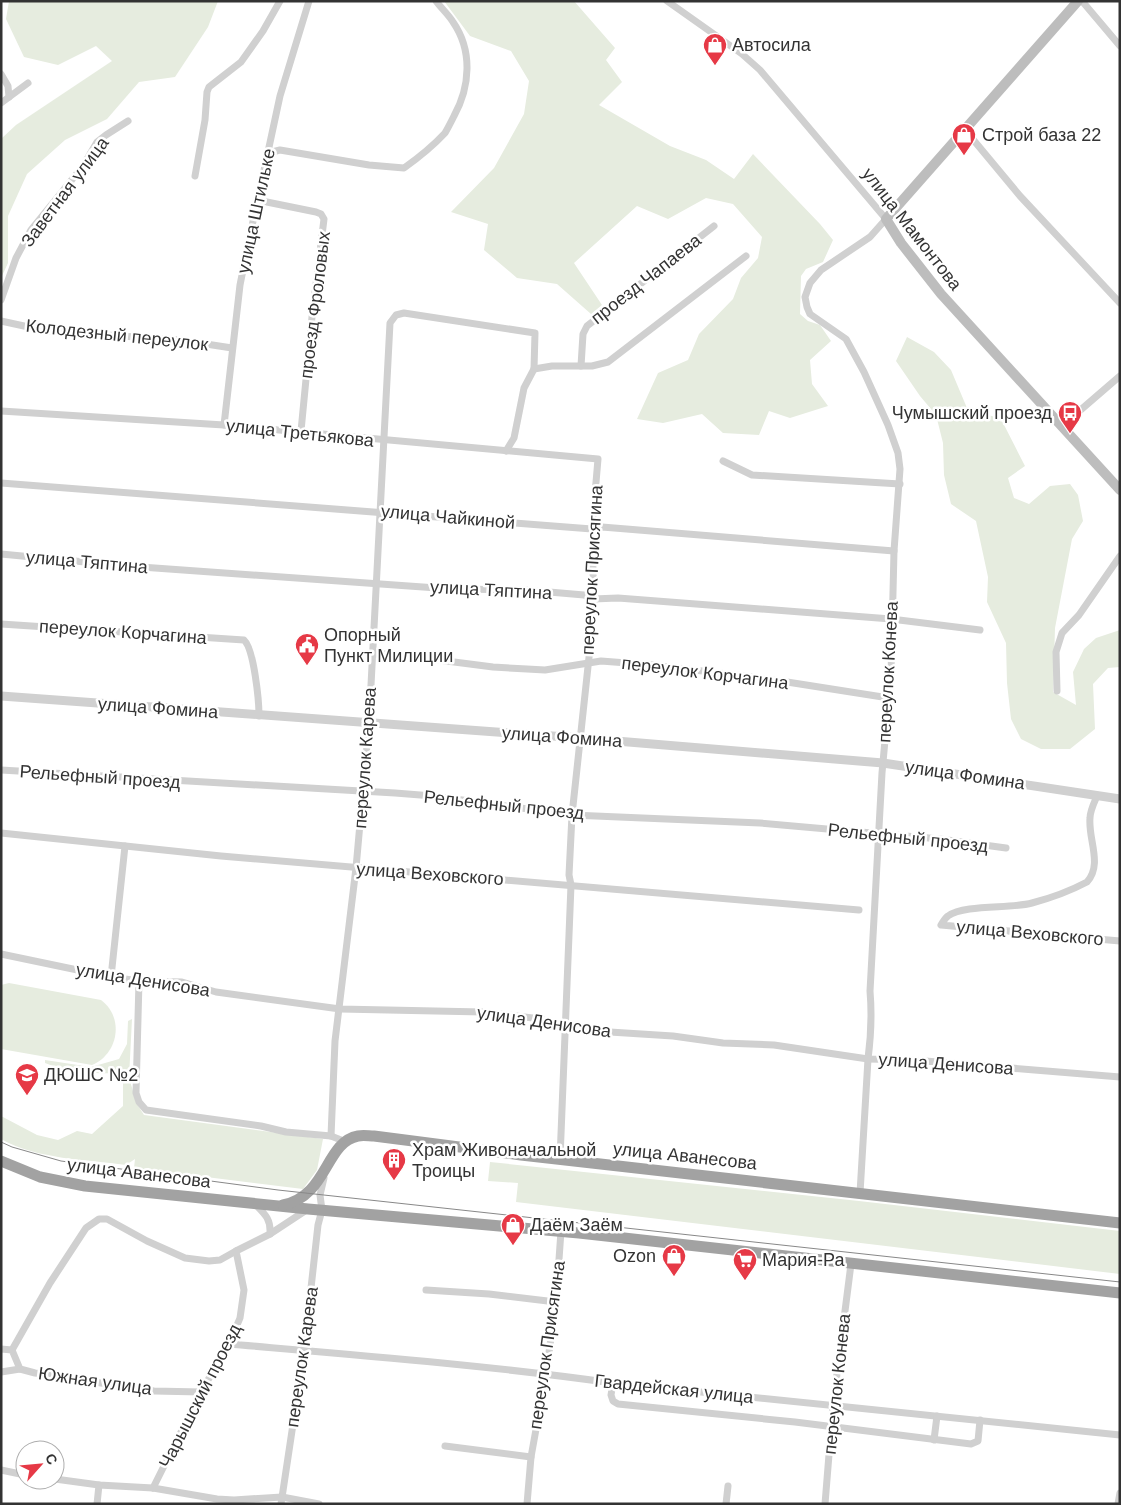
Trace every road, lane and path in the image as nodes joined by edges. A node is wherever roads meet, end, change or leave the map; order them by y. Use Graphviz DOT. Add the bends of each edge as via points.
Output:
graph roads {
  1 [pos="280,1"];
  2 [pos="309,1"];
  3 [pos="436,1"];
  4 [pos="667,1"];
  5 [pos="1078,1"];
  6 [pos="1082,1"];
  7 [pos="1120,46"];
  8 [pos="1,74"];
  9 [pos="28,83"];
  10 [pos="9,97"];
  11 [pos="1,104"];
  12 [pos="128,121"];
  13 [pos="966,131"];
  14 [pos="268,152"];
  15 [pos="195,176"];
  16 [pos="257,200"];
  17 [pos="886,219"];
  18 [pos="714,226"];
  19 [pos="746,256"];
  20 [pos="1,300"];
  21 [pos="1120,303"];
  22 [pos="1,321"];
  23 [pos="232,348"];
  24 [pos="581,366"];
  25 [pos="534,369"];
  26 [pos="1120,376"];
  27 [pos="1,410"];
  28 [pos="224,425"];
  29 [pos="1062,426"];
  30 [pos="301,431"];
  31 [pos="383,441"];
  32 [pos="506,451"];
  33 [pos="598,460"];
  34 [pos="723,461"];
  35 [pos="1,483"];
  36 [pos="900,484"];
  37 [pos="1120,490"];
  38 [pos="381,512"];
  39 [pos="592,529"];
  40 [pos="894,551"];
  41 [pos="1,554"];
  42 [pos="1120,556"];
  43 [pos="376,584"];
  44 [pos="593,599"];
  45 [pos="891,619"];
  46 [pos="1,624"];
  47 [pos="980,630"];
  48 [pos="372,654"];
  49 [pos="588,664"];
  50 [pos="1057,691"];
  51 [pos="1,696"];
  52 [pos="889,698"];
  53 [pos="259,716"];
  54 [pos="369,723"];
  55 [pos="580,738"];
  56 [pos="883,763"];
  57 [pos="1,770"];
  58 [pos="364,790"];
  59 [pos="1097,796"];
  60 [pos="1120,799"];
  61 [pos="572,815"];
  62 [pos="1,833"];
  63 [pos="879,833"];
  64 [pos="124,846"];
  65 [pos="1006,848"];
  66 [pos="356,868"];
  67 [pos="571,885"];
  68 [pos="859,910"];
  69 [pos="1120,941"];
  70 [pos="1,954"];
  71 [pos="111,977"];
  72 [pos="139,981"];
  73 [pos="340,1009"];
  74 [pos="565,1028"];
  75 [pos="868,1059"];
  76 [pos="1120,1077"];
  77 [pos="331,1136"];
  78 [pos="346,1142"];
  79 [pos="560,1159"];
  80 [pos="1,1161"];
  81 [pos="327,1166"];
  82 [pos="860,1193"];
  83 [pos="255,1204"];
  84 [pos="276,1206"];
  85 [pos="308,1209"];
  86 [pos="322,1210"];
  87 [pos="1120,1223"];
  88 [pos="561,1231"];
  89 [pos="270,1234"];
  90 [pos="236,1251"];
  91 [pos="851,1264"];
  92 [pos="426,1290"];
  93 [pos="1120,1293"];
  94 [pos="556,1302"];
  95 [pos="229,1344"];
  96 [pos="1,1349"];
  97 [pos="12,1350"];
  98 [pos="304,1351"];
  99 [pos="20,1369"];
  100 [pos="1,1372"];
  101 [pos="546,1374"];
  102 [pos="613,1383"];
  103 [pos="201,1392"];
  104 [pos="833,1405"];
  105 [pos="937,1416"];
  106 [pos="980,1420"];
  107 [pos="831,1426"];
  108 [pos="1120,1435"];
  109 [pos="934,1440"];
  110 [pos="445,1446"];
  111 [pos="531,1457"];
  112 [pos="1,1470"];
  113 [pos="15,1473"];
  114 [pos="65,1480"];
  115 [pos="99,1485"];
  116 [pos="728,1486"];
  117 [pos="153,1488"];
  118 [pos="1120,1494"];
  119 [pos="281,1501"];
  120 [pos="96,1504"];
  121 [pos="319,1504"];
  122 [pos="527,1504"];
  123 [pos="726,1504"];
  124 [pos="825,1504"];
  125 [pos="1118,1504"];
  1 -- 15 [label="street" via="241,62 208,87"];
  2 -- 14 [label="street, улица Штильке" via="280,96"];
  3 -- 14 [label="street" via="462,39 468,71 461,103 445,132 404,168 280,150"];
  4 -- 17 [label="street, улица Мамонтова" via="760,70"];
  5 -- 13 [label="main road"];
  6 -- 7 [label="street"];
  8 -- 10 [label="street" via="8,86"];
  9 -- 10 [label="street"];
  10 -- 11 [label="street"];
  12 -- 20 [label="street, Заветная улица" via="97,142 83,166 31,230 16,258"];
  13 -- 17 [label="main road"];
  13 -- 21 [label="street" via="1020,196"];
  14 -- 16 [label="street, улица Штильке"];
  16 -- 23 [label="street, улица Штильке" via="240,285"];
  16 -- 30 [label="street, проезд Фроловых" via="316,212 324,219"];
  17 -- 29 [label="main road, улица Мамонтова" via="941,294"];
  17 -- 36 [label="street, переулок Конева" via="870,237 821,270 810,283 805,297 810,314 846,339 864,372 894,440"];
  18 -- 24 [label="street, проезд Чапаева" via="587,326 583,334"];
  19 -- 24 [label="street" via="608,362"];
  22 -- 23 [label="street, Колодезный переулок" via="47,331 180,340"];
  23 -- 28 [label="street, улица Штильке"];
  24 -- 25 [label="street"];
  25 -- 31 [label="street, переулок Карева" via="535,333 404,313 396,315 390,323"];
  25 -- 32 [label="street" via="524,388 514,438"];
  26 -- 29 [label="street"];
  27 -- 28 [label="street, улица Третьякова"];
  28 -- 30 [label="street, улица Третьякова"];
  29 -- 37 [label="main road, улица Мамонтова"];
  30 -- 31 [label="street, улица Третьякова"];
  31 -- 32 [label="street, улица Третьякова"];
  31 -- 38 [label="street, переулок Карева"];
  32 -- 33 [label="street, улица Третьякова"];
  33 -- 39 [label="street, переулок Присягина"];
  34 -- 36 [label="street" via="752,475"];
  35 -- 38 [label="street, улица Чайкиной"];
  36 -- 40 [label="street, переулок Конева"];
  38 -- 39 [label="street, улица Чайкиной"];
  38 -- 43 [label="street, переулок Карева"];
  39 -- 40 [label="street, улица Чайкиной" via="602,527"];
  39 -- 44 [label="street, переулок Присягина"];
  40 -- 45 [label="street, переулок Конева"];
  41 -- 43 [label="street, улица Тяптина"];
  42 -- 50 [label="street" via="1079,615 1062,633 1056,652"];
  43 -- 44 [label="street, улица Тяптина" via="526,590 584,595"];
  43 -- 48 [label="street, переулок Карева"];
  44 -- 45 [label="street, улица Тяптина" via="618,598"];
  44 -- 49 [label="street, переулок Присягина"];
  45 -- 47 [label="street, улица Тяптина"];
  45 -- 52 [label="street, переулок Конева"];
  46 -- 53 [label="street, переулок Корчагина" via="244,640 249,644 256,678"];
  48 -- 49 [label="street, переулок Корчагина" via="493,668 545,670"];
  48 -- 54 [label="street, переулок Карева"];
  49 -- 52 [label="street, переулок Корчагина" via="601,661 653,666 768,679"];
  49 -- 55 [label="street, переулок Присягина"];
  51 -- 53 [label="street, улица Фомина"];
  52 -- 56 [label="street, переулок Конева"];
  53 -- 54 [label="street, улица Фомина"];
  54 -- 55 [label="street, улица Фомина"];
  54 -- 58 [label="street, переулок Карева"];
  55 -- 56 [label="street, улица Фомина"];
  55 -- 61 [label="street, переулок Присягина"];
  56 -- 59 [label="street, улица Фомина"];
  56 -- 63 [label="street, переулок Конева"];
  57 -- 58 [label="street, Рельефный проезд"];
  58 -- 61 [label="street, Рельефный проезд"];
  58 -- 66 [label="street, переулок Карева"];
  59 -- 60 [label="street, улица Фомина"];
  59 -- 69 [label="street, улица Веховского" via="1090,816 1095,866 1088,882 1032,903 955,912 941,925"];
  61 -- 63 [label="street, Рельефный проезд"];
  61 -- 67 [label="street, переулок Присягина"];
  62 -- 64 [label="street, улица Веховского"];
  63 -- 65 [label="street, Рельефный проезд"];
  63 -- 75 [label="street, переулок Конева"];
  64 -- 66 [label="street, улица Веховского"];
  64 -- 71 [label="street"];
  66 -- 67 [label="street, улица Веховского"];
  66 -- 73 [label="street, переулок Карева"];
  67 -- 68 [label="street, улица Веховского"];
  67 -- 74 [label="street, переулок Присягина"];
  70 -- 71 [label="street, улица Денисова"];
  71 -- 72 [label="street, улица Денисова"];
  72 -- 73 [label="street, улица Денисова" via="182,982 216,992"];
  72 -- 77 [label="street" via="136,1093 138,1102 146,1110"];
  73 -- 74 [label="street, улица Денисова" via="483,1012 541,1019"];
  73 -- 77 [label="street, переулок Карева" via="335,1041"];
  74 -- 75 [label="street, улица Денисова" via="774,1045"];
  74 -- 79 [label="street, переулок Присягина"];
  75 -- 76 [label="street, улица Денисова"];
  75 -- 82 [label="street, переулок Конева"];
  77 -- 78 [label="street"];
  78 -- 79 [label="highway, улица Аванесова" via="358,1136 374,1136"];
  78 -- 81 [label="highway, улица Аванесова"];
  79 -- 82 [label="highway, улица Аванесова"];
  80 -- 83 [label="highway, улица Аванесова" via="27,1173 61,1182"];
  81 -- 84 [label="highway, улица Аванесова" via="308,1193"];
  81 -- 86 [label="street, переулок Карева" via="320,1195"];
  82 -- 87 [label="highway, улица Аванесова"];
  83 -- 84 [label="highway, улица Аванесова"];
  83 -- 89 [label="street" via="267,1215"];
  84 -- 85 [label="highway, улица Аванесова"];
  85 -- 86 [label="highway, улица Аванесова"];
  85 -- 89 [label="street"];
  86 -- 88 [label="highway, улица Аванесова"];
  86 -- 98 [label="street, переулок Карева"];
  88 -- 91 [label="highway, улица Аванесова"];
  88 -- 94 [label="street, переулок Присягина"];
  89 -- 90 [label="street"];
  90 -- 95 [label="street, Чарышский проезд" via="244,1290 240,1318"];
  90 -- 97 [label="street" via="220,1260 185,1258 103,1218 99,1219 86,1228"];
  91 -- 93 [label="highway, улица Аванесова"];
  91 -- 104 [label="street, переулок Конева"];
  92 -- 94 [label="street"];
  94 -- 101 [label="street, переулок Присягина"];
  95 -- 98 [label="street, Гвардейская улица"];
  95 -- 103 [label="street, Чарышский проезд"];
  96 -- 97 [label="street"];
  97 -- 99 [label="street, Южная улица"];
  98 -- 101 [label="street, Гвардейская улица"];
  98 -- 119 [label="street, переулок Карева"];
  99 -- 100 [label="street"];
  99 -- 103 [label="street, Южная улица" via="154,1391"];
  101 -- 102 [label="street, Гвардейская улица"];
  101 -- 111 [label="street, переулок Присягина"];
  102 -- 104 [label="street, Гвардейская улица"];
  102 -- 107 [label="street" via="613,1401 618,1404"];
  103 -- 117 [label="street, Чарышский проезд"];
  104 -- 105 [label="street, Гвардейская улица"];
  104 -- 107 [label="street, переулок Конева"];
  105 -- 106 [label="street, Гвардейская улица"];
  105 -- 109 [label="street"];
  106 -- 108 [label="street, Гвардейская улица"];
  106 -- 109 [label="street" via="975,1444"];
  107 -- 109 [label="street"];
  107 -- 124 [label="street, переулок Конева"];
  110 -- 111 [label="street"];
  111 -- 122 [label="street, переулок Присягина"];
  112 -- 113 [label="street"];
  114 -- 115 [label="street"];
  115 -- 117 [label="street"];
  115 -- 120 [label="street"];
  116 -- 123 [label="street"];
  117 -- 119 [label="street" via="234,1500"];
  118 -- 125 [label="street"];
  119 -- 121 [label="street"];
}
